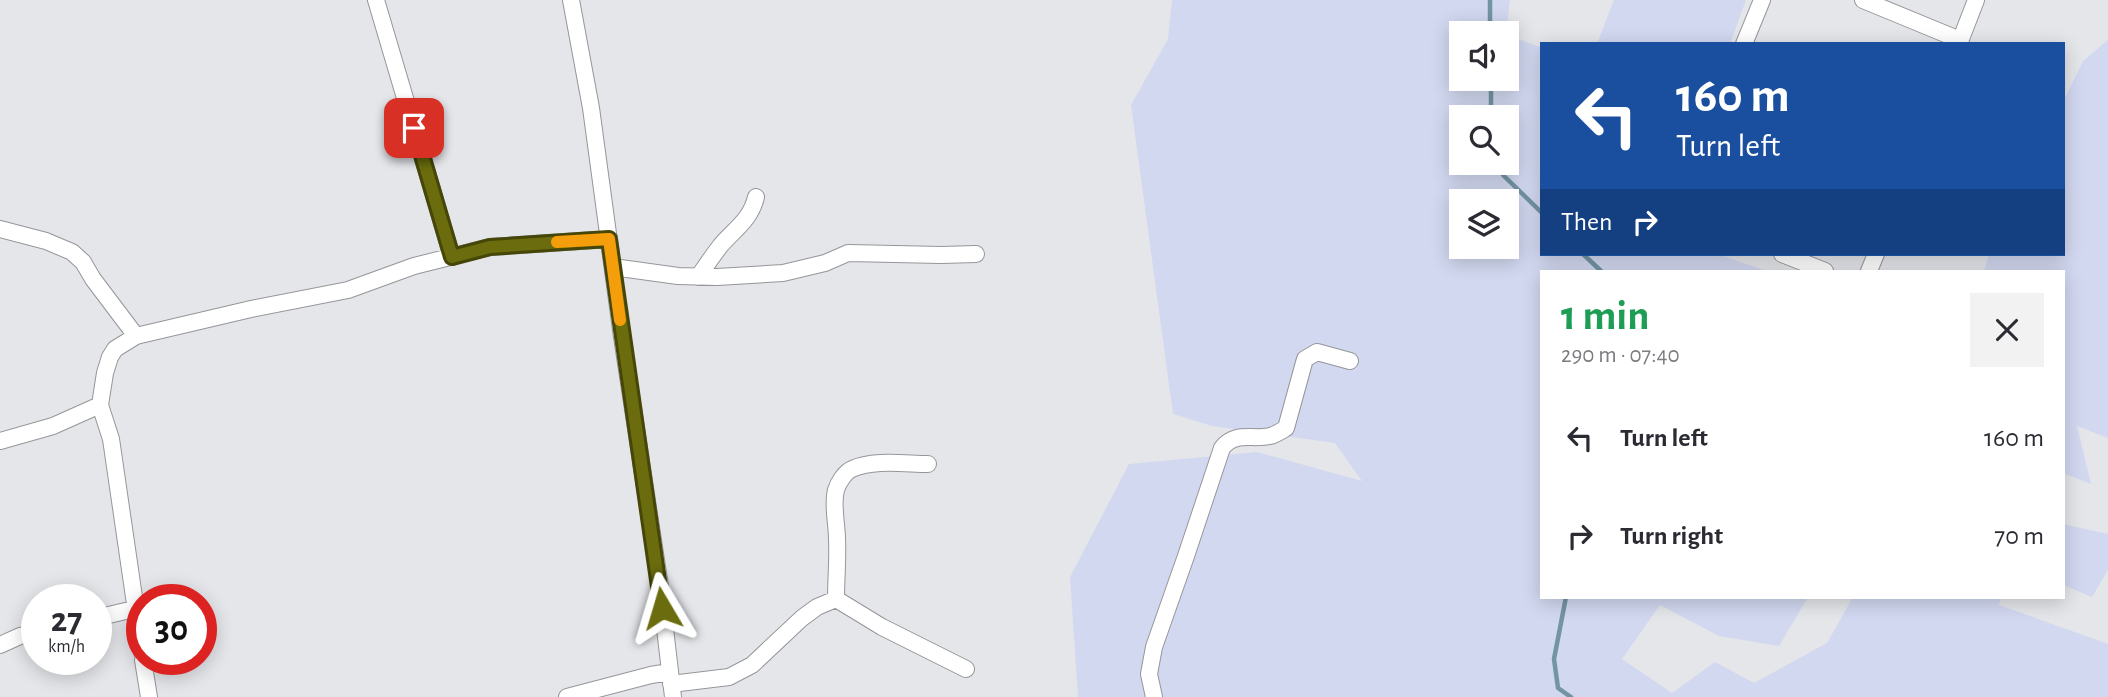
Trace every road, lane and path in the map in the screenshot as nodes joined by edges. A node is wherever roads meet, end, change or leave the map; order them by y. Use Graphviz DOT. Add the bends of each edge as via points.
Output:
graph roads {
  1 [pos="376,0"];
  2 [pos="571,0"];
  3 [pos="1762,0"];
  4 [pos="1863,0"];
  5 [pos="1976,0"];
  6 [pos="1745,42"];
  7 [pos="1960,42"];
  8 [pos="756,197"];
  9 [pos="0,229"];
  10 [pos="609,239"];
  11 [pos="976,254"];
  12 [pos="1787,256"];
  13 [pos="452,257"];
  14 [pos="612,267"];
  15 [pos="1822,270"];
  16 [pos="698,277"];
  17 [pos="136,336"];
  18 [pos="1350,361"];
  19 [pos="100,405"];
  20 [pos="0,441"];
  21 [pos="928,464"];
  22 [pos="131,584"];
  23 [pos="836,599"];
  24 [pos="21,636"];
  25 [pos="0,645"];
  26 [pos="966,669"];
  27 [pos="145,675"];
  28 [pos="671,684"];
  29 [pos="149,697"];
  30 [pos="567,697"];
  31 [pos="1154,697"];
  1 -- 13 [label="street"];
  2 -- 10 [label="street"];
  3 -- 6 [label="street"];
  4 -- 7 [label="street"];
  5 -- 7 [label="street"];
  8 -- 16 [label="street" via="743,224"];
  9 -- 17 [label="street" via="72,252"];
  10 -- 13 [label="street" via="490,247"];
  10 -- 14 [label="street"];
  11 -- 16 [label="street" via="848,253 783,273"];
  12 -- 15 [label="street"];
  13 -- 17 [label="street" via="348,290"];
  14 -- 16 [label="street"];
  14 -- 28 [label="street"];
  17 -- 19 [label="street" via="110,357"];
  18 -- 31 [label="street" via="1317,352 1305,359 1286,428 1271,436 1238,437 1222,448 1154,647 1149,674"];
  19 -- 20 [label="street" via="53,426"];
  19 -- 22 [label="street" via="111,439"];
  21 -- 23 [label="street" via="866,466 851,469 842,478 835,503"];
  23 -- 26 [label="street"];
  23 -- 28 [label="street" via="802,618 752,665 722,679"];
  24 -- 25 [label="street"];
  27 -- 29 [label="street"];
  28 -- 30 [label="street" via="651,675"];
}
